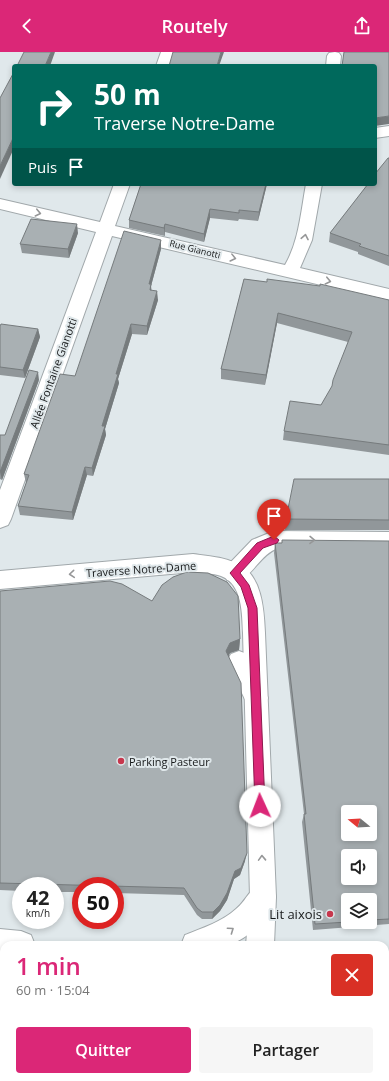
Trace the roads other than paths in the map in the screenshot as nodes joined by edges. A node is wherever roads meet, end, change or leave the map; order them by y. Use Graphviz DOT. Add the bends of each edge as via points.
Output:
graph roads {
  1 [pos="168,52"];
  2 [pos="164,64"];
  3 [pos="389,131"];
  4 [pos="377,133"];
  5 [pos="121,186"];
  6 [pos="314,186"];
  7 [pos="0,204"];
  8 [pos="106,228"];
  9 [pos="290,272"];
  10 [pos="389,295"];
  11 [pos="0,519"];
  12 [pos="389,541"];
  13 [pos="235,573"];
  14 [pos="0,580"];
  15 [pos="239,662"];
  16 [pos="256,700"];
  17 [pos="264,897"];
  18 [pos="206,941"];
  19 [pos="260,941"];
  1 -- 2 [label="street"];
  3 -- 4 [label="street"];
  5 -- 8 [label="street, Allée Fontaine Gianotti"];
  9 -- 6 [label="street, one-way" via="304,242"];
  7 -- 8 [label="street, Rue Gianotti, one-way"];
  8 -- 9 [label="street, Rue Gianotti, one-way"];
  8 -- 11 [label="street, Allée Fontaine Gianotti"];
  9 -- 10 [label="street, Rue Gianotti, one-way"];
  13 -- 12 [label="street, one-way" via="260,546 274,540"];
  13 -- 14 [label="street, Traverse Notre-Dame, one-way" via="218,566 193,563"];
  13 -- 16 [label="street" via="245,585 253,608"];
  15 -- 16 [label="street"];
  17 -- 16 [label="street, one-way"];
  18 -- 17 [label="street, one-way" via="225,934 246,919"];
  17 -- 19 [label="street"];
}
